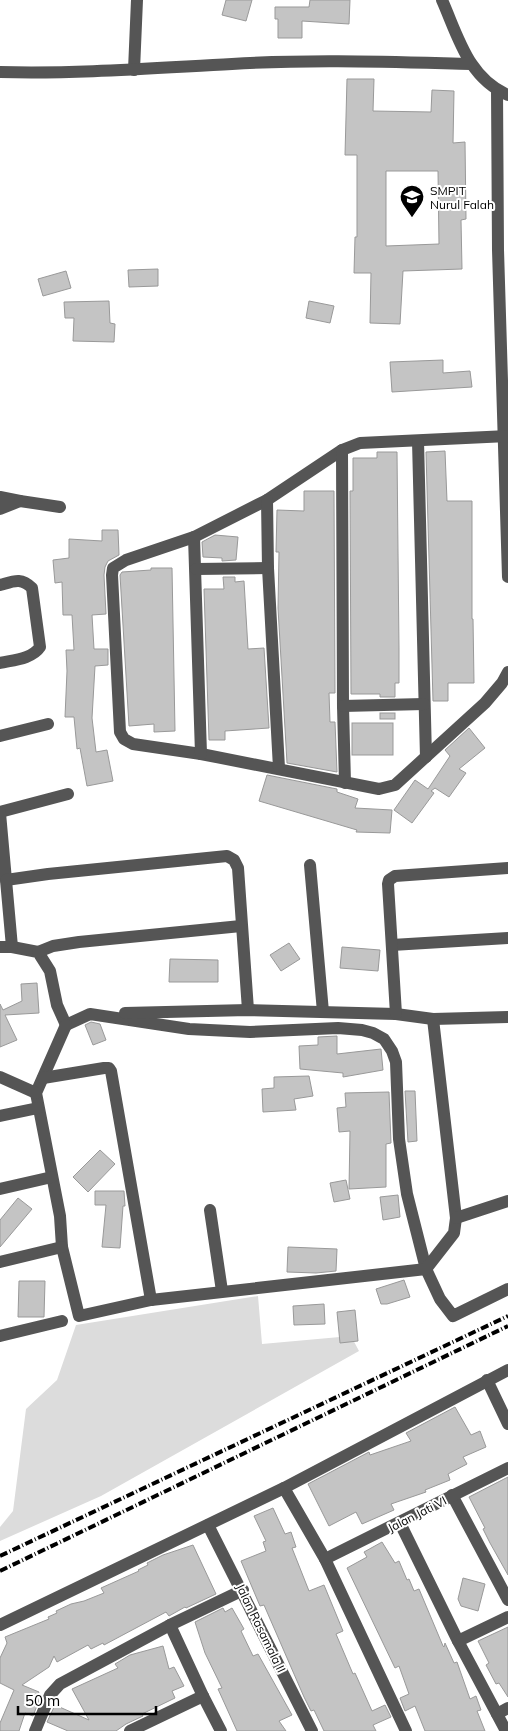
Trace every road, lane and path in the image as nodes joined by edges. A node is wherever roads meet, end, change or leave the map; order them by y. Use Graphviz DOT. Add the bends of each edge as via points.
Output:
graph roads {
  1 [pos="136,0"];
  2 [pos="442,0"];
  3 [pos="471,64"];
  4 [pos="134,70"];
  5 [pos="0,72"];
  6 [pos="503,92"];
  7 [pos="503,250"];
  8 [pos="506,436"];
  9 [pos="418,441"];
  10 [pos="342,450"];
  11 [pos="0,496"];
  12 [pos="267,500"];
  13 [pos="20,502"];
  14 [pos="60,507"];
  15 [pos="0,509"];
  16 [pos="194,537"];
  17 [pos="268,568"];
  18 [pos="196,569"];
  19 [pos="508,578"];
  20 [pos="0,585"];
  21 [pos="0,663"];
  22 [pos="508,672"];
  23 [pos="424,704"];
  24 [pos="343,706"];
  25 [pos="48,724"];
  26 [pos="0,736"];
  27 [pos="201,754"];
  28 [pos="426,758"];
  29 [pos="279,768"];
  30 [pos="346,783"];
  31 [pos="68,794"];
  32 [pos="0,813"];
  33 [pos="310,865"];
  34 [pos="508,868"];
  35 [pos="6,880"];
  36 [pos="241,926"];
  37 [pos="508,938"];
  38 [pos="392,945"];
  39 [pos="6,947"];
  40 [pos="38,952"];
  41 [pos="248,1010"];
  42 [pos="323,1012"];
  43 [pos="90,1014"];
  44 [pos="396,1014"];
  45 [pos="508,1017"];
  46 [pos="433,1019"];
  47 [pos="66,1024"];
  48 [pos="0,1077"];
  49 [pos="43,1078"];
  50 [pos="36,1092"];
  51 [pos="38,1108"];
  52 [pos="0,1116"];
  53 [pos="52,1177"];
  54 [pos="0,1189"];
  55 [pos="508,1200"];
  56 [pos="210,1210"];
  57 [pos="456,1218"];
  58 [pos="62,1247"];
  59 [pos="0,1262"];
  60 [pos="426,1269"];
  61 [pos="508,1289"];
  62 [pos="222,1291"];
  63 [pos="151,1300"];
  64 [pos="62,1321"];
  65 [pos="0,1336"];
  66 [pos="508,1370"];
  67 [pos="486,1380"];
  68 [pos="508,1424"];
  69 [pos="508,1468"];
  70 [pos="284,1488"];
  71 [pos="452,1495"];
  72 [pos="400,1523"];
  73 [pos="208,1525"];
  74 [pos="325,1560"];
  75 [pos="243,1590"];
  76 [pos="508,1600"];
  77 [pos="508,1617"];
  78 [pos="0,1625"];
  79 [pos="170,1625"];
  80 [pos="458,1641"];
  81 [pos="203,1696"];
  82 [pos="502,1711"];
  83 [pos="35,1731"];
  84 [pos="130,1731"];
  85 [pos="221,1731"];
  86 [pos="312,1731"];
  87 [pos="406,1731"];
  88 [pos="506,1731"];
  1 -- 4 [label="street"];
  2 -- 3 [label="street"];
  3 -- 4 [label="street" via="355,60"];
  3 -- 6 [label="street" via="482,78"];
  4 -- 5 [label="street"];
  6 -- 7 [label="street"];
  7 -- 8 [label="street"];
  8 -- 9 [label="street"];
  8 -- 19 [label="street"];
  9 -- 10 [label="street" via="360,443"];
  9 -- 23 [label="street"];
  10 -- 12 [label="street"];
  10 -- 24 [label="street"];
  11 -- 13 [label="street"];
  12 -- 16 [label="street"];
  12 -- 17 [label="street"];
  13 -- 14 [label="street"];
  13 -- 15 [label="street"];
  16 -- 18 [label="street"];
  16 -- 27 [label="street" via="126,560 113,568 112,575 120,732 124,740 133,744"];
  17 -- 18 [label="street"];
  17 -- 29 [label="street"];
  18 -- 27 [label="street"];
  20 -- 21 [label="street" via="18,580 32,588 40,647 29,656"];
  22 -- 28 [label="street" via="485,702"];
  23 -- 24 [label="street"];
  23 -- 28 [label="street"];
  24 -- 30 [label="street"];
  25 -- 26 [label="street"];
  27 -- 29 [label="street"];
  28 -- 30 [label="street" via="395,785 386,788"];
  29 -- 30 [label="street"];
  31 -- 32 [label="street"];
  32 -- 35 [label="street"];
  33 -- 42 [label="street"];
  34 -- 38 [label="street" via="392,877 388,884"];
  35 -- 36 [label="street" via="227,856 238,868"];
  35 -- 39 [label="street"];
  36 -- 40 [label="street" via="79,942"];
  36 -- 41 [label="street"];
  37 -- 38 [label="street"];
  38 -- 44 [label="street"];
  39 -- 40 [label="street"];
  40 -- 47 [label="street" via="50,971 57,1005"];
  41 -- 42 [label="street"];
  41 -- 43 [label="street"];
  42 -- 44 [label="street"];
  43 -- 47 [label="street"];
  43 -- 60 [label="street" via="189,1029 250,1032 362,1030 384,1040 396,1062 399,1139"];
  44 -- 46 [label="street"];
  45 -- 46 [label="street"];
  46 -- 57 [label="street"];
  47 -- 49 [label="street"];
  48 -- 50 [label="street"];
  49 -- 50 [label="street"];
  49 -- 63 [label="street" via="104,1068 111,1072"];
  50 -- 51 [label="street"];
  51 -- 52 [label="street"];
  51 -- 53 [label="street"];
  53 -- 54 [label="street"];
  53 -- 58 [label="street"];
  55 -- 57 [label="street"];
  56 -- 62 [label="street"];
  57 -- 60 [label="street" via="454,1233"];
  58 -- 59 [label="street"];
  58 -- 63 [label="street" via="79,1316"];
  60 -- 61 [label="street" via="440,1300 453,1316"];
  60 -- 62 [label="street"];
  62 -- 63 [label="street"];
  64 -- 65 [label="street"];
  66 -- 67 [label="street"];
  67 -- 68 [label="street"];
  67 -- 70 [label="street"];
  69 -- 71 [label="street, Jalan Jati VI"];
  70 -- 73 [label="street"];
  70 -- 74 [label="street"];
  71 -- 72 [label="street, Jalan Jati VI"];
  71 -- 76 [label="street"];
  72 -- 74 [label="street, Jalan Jati VI"];
  72 -- 80 [label="street"];
  73 -- 75 [label="street, Jalan Rasamala II"];
  73 -- 78 [label="street"];
  74 -- 87 [label="street"];
  75 -- 79 [label="street"];
  75 -- 86 [label="street, Jalan Rasamala II"];
  77 -- 80 [label="street"];
  79 -- 81 [label="street"];
  79 -- 83 [label="street" via="60,1684 50,1695"];
  80 -- 82 [label="street"];
  81 -- 84 [label="street"];
  81 -- 85 [label="street"];
  82 -- 88 [label="street"];
}
